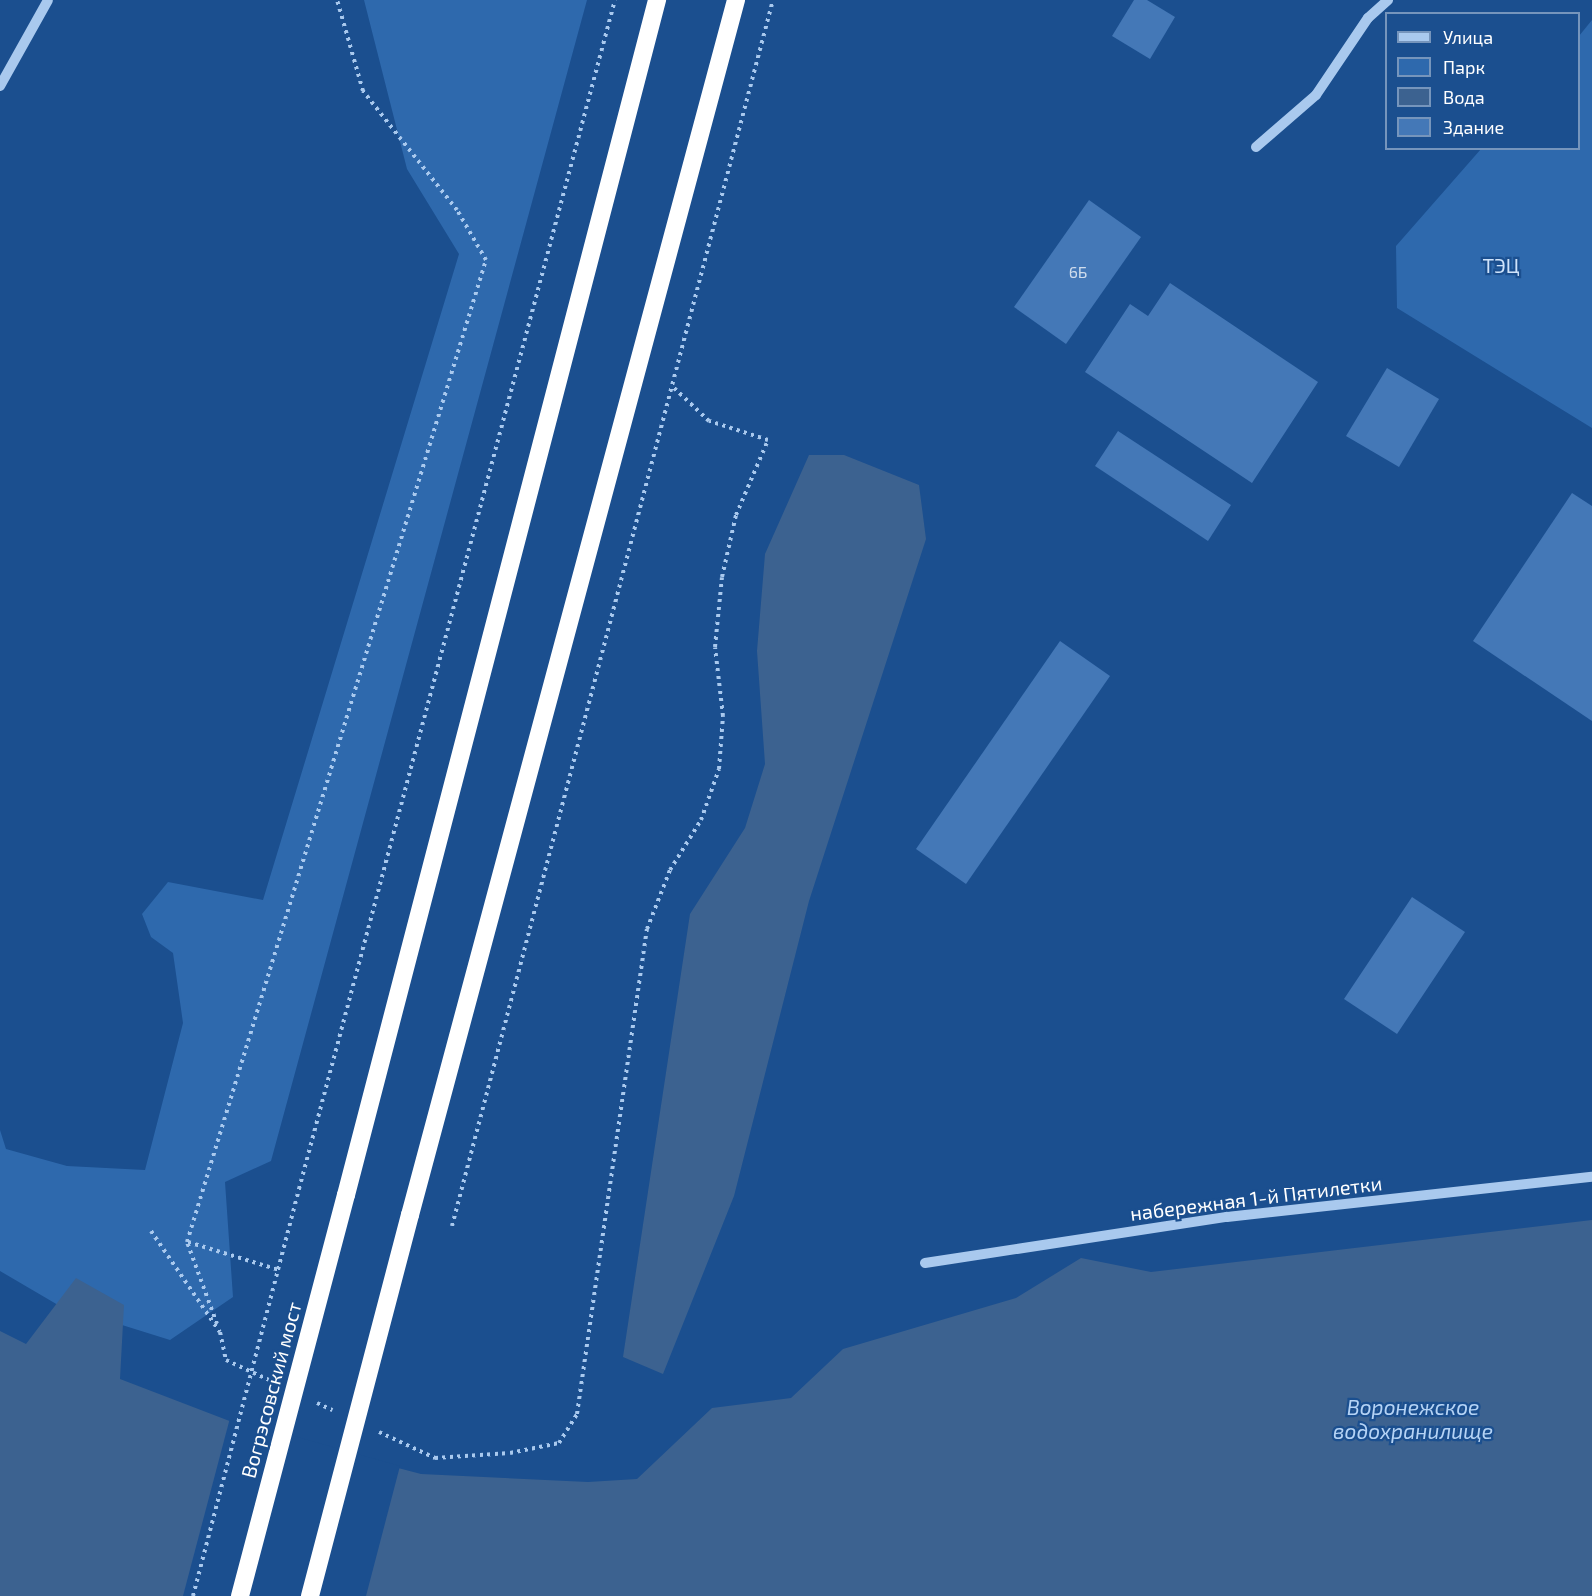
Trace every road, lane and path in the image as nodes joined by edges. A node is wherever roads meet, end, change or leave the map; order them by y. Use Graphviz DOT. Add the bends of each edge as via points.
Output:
graph roads {
  1 [pos="48,0"];
  2 [pos="337,0"];
  3 [pos="615,0"];
  4 [pos="657,0"];
  5 [pos="736,0"];
  6 [pos="773,0"];
  7 [pos="1388,0"];
  8 [pos="0,86"];
  9 [pos="1256,147"];
  10 [pos="672,386"];
  11 [pos="1592,1177"];
  12 [pos="452,1226"];
  13 [pos="151,1231"];
  14 [pos="187,1242"];
  15 [pos="925,1263"];
  16 [pos="279,1270"];
  17 [pos="220,1332"];
  18 [pos="278,1384"];
  19 [pos="310,1399"];
  20 [pos="341,1414"];
  21 [pos="372,1429"];
  22 [pos="193,1596"];
  23 [pos="240,1596"];
  24 [pos="310,1596"];
  1 -- 8 [label="lane"];
  2 -- 14 [label="path" via="363,91 457,210 486,261"];
  3 -- 16 [label="path, bridge"];
  4 -- 23 [label="highway, Вогрэсовский мост, bridge"];
  5 -- 24 [label="highway, bridge"];
  6 -- 10 [label="path"];
  7 -- 9 [label="lane" via="1368,18 1316,95"];
  10 -- 12 [label="path"];
  10 -- 21 [label="path" via="709,421 768,440 736,515 722,577 715,647 723,716 719,769 701,820 670,870 646,928 577,1414 559,1443 435,1458"];
  11 -- 15 [label="lane, набережная 1-й Пятилетки" via="1227,1217"];
  13 -- 17 [label="path"];
  14 -- 16 [label="path"];
  14 -- 17 [label="path"];
  16 -- 22 [label="path, bridge"];
  17 -- 18 [label="path" via="226,1360"];
  19 -- 20 [label="path"];
}
